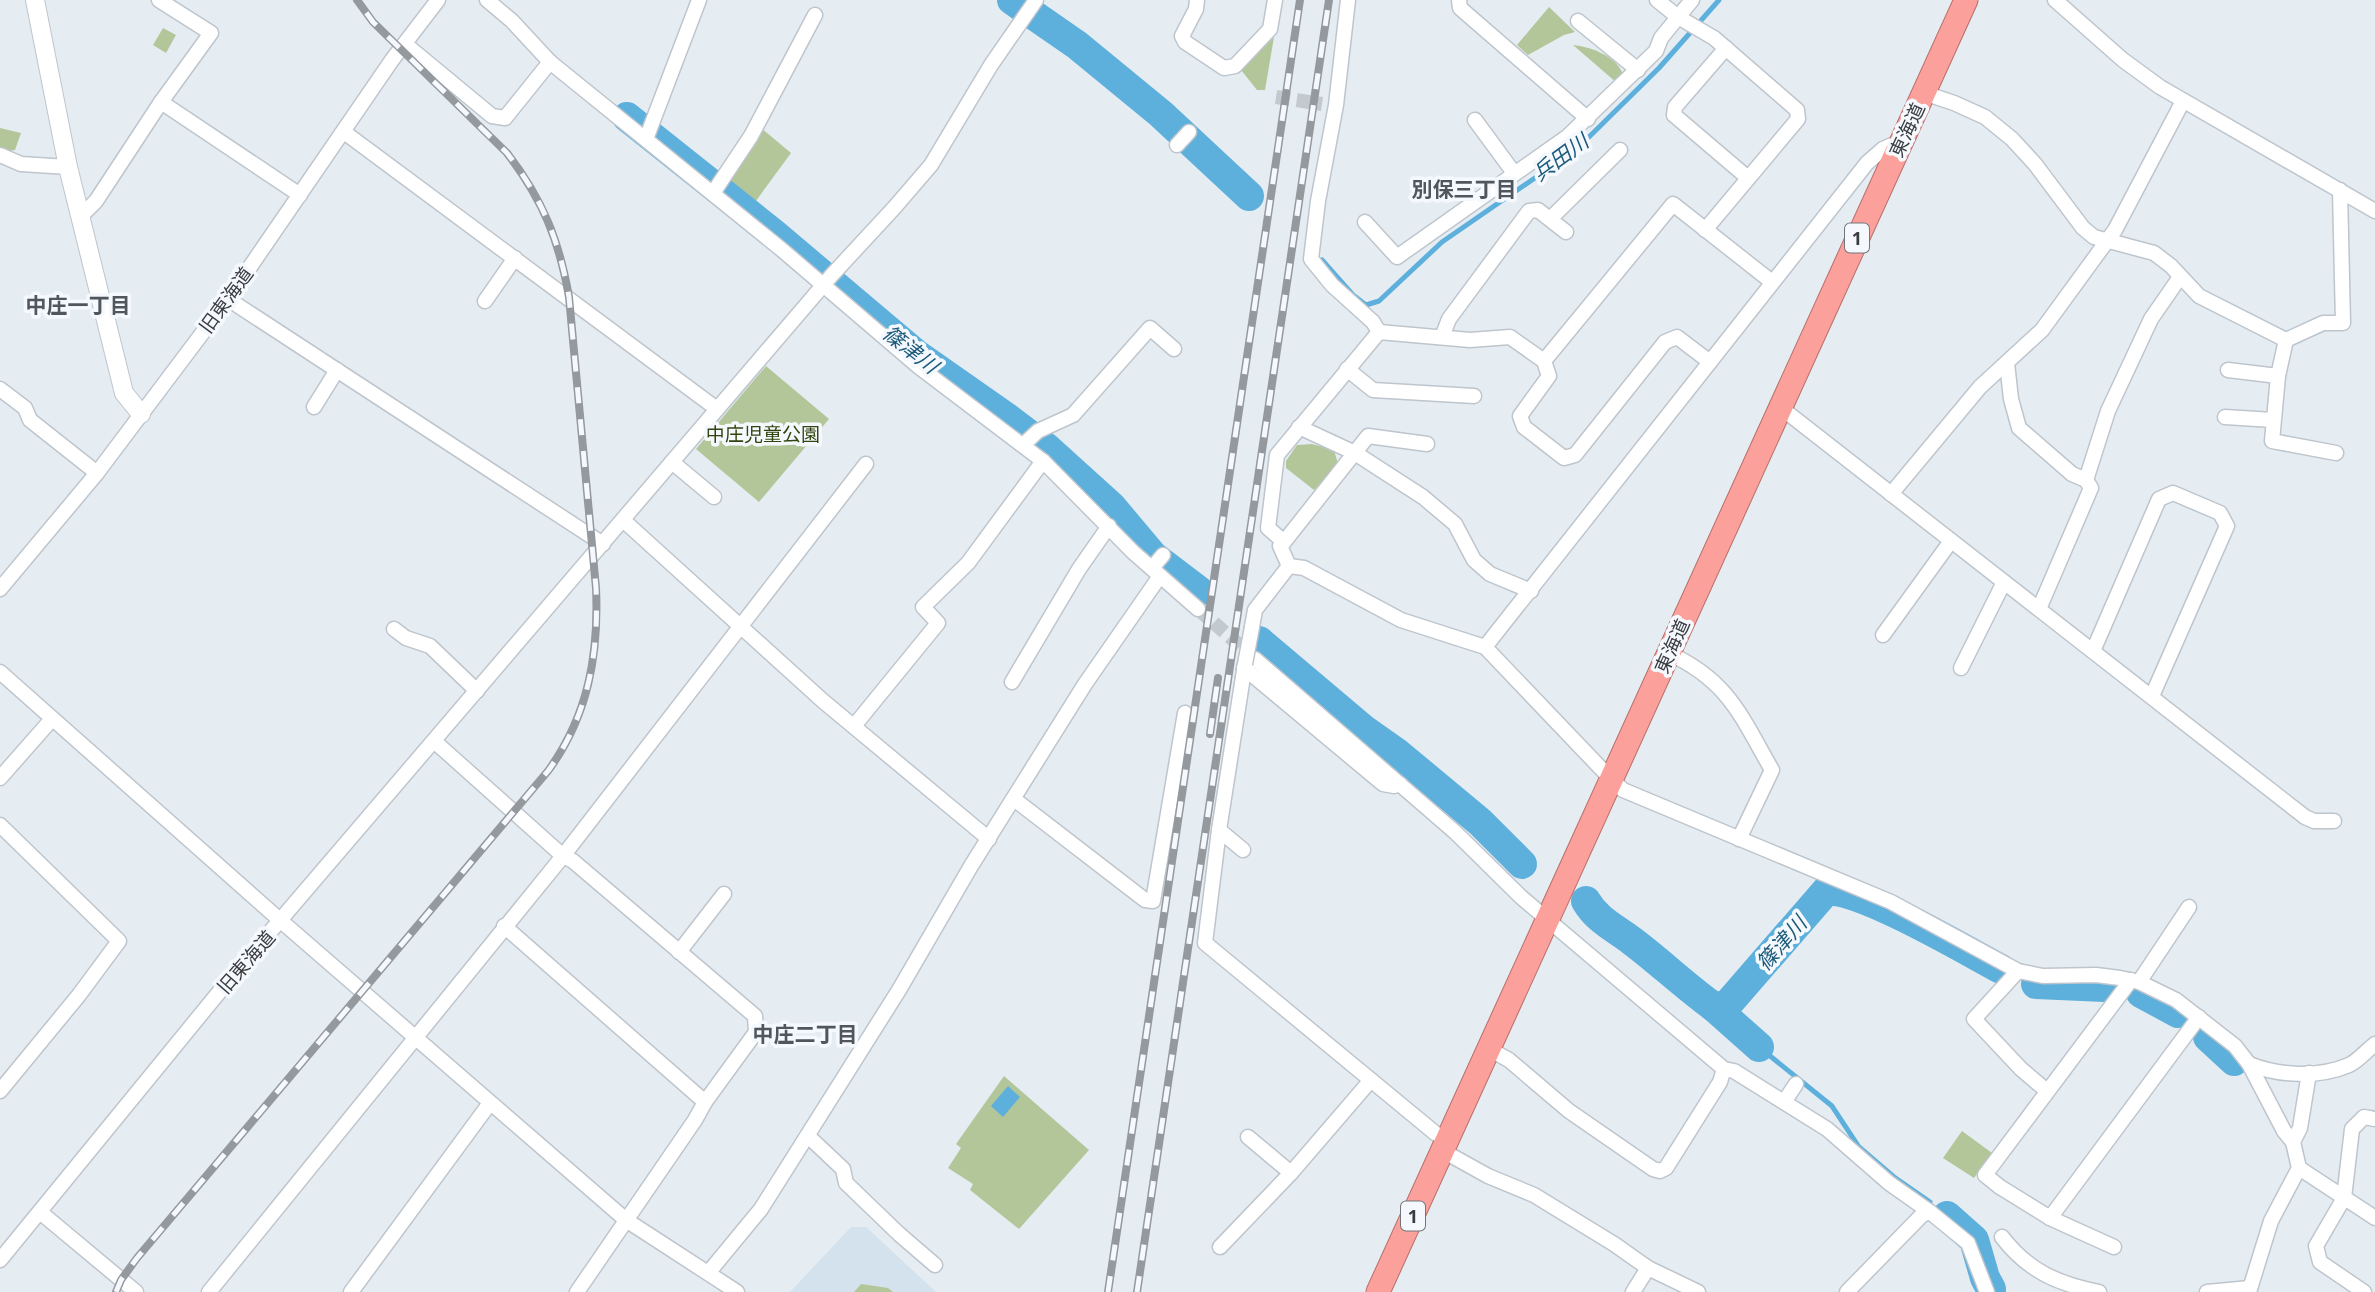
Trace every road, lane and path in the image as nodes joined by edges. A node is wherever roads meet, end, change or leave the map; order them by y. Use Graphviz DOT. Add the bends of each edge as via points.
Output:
graph roads {
  1 [pos="35,0"];
  2 [pos="159,0"];
  3 [pos="438,0"];
  4 [pos="487,0"];
  5 [pos="699,0"];
  6 [pos="1198,0"];
  7 [pos="1275,0"];
  8 [pos="1348,0"];
  9 [pos="1459,0"];
  10 [pos="1657,0"];
  11 [pos="1692,0"];
  12 [pos="1966,0"];
  13 [pos="2055,0"];
  14 [pos="1032,8"];
  15 [pos="815,15"];
  16 [pos="1682,20"];
  17 [pos="1578,21"];
  18 [pos="405,44"];
  19 [pos="1726,48"];
  20 [pos="550,62"];
  21 [pos="1638,70"];
  22 [pos="1924,93"];
  23 [pos="161,102"];
  24 [pos="2183,102"];
  25 [pos="1588,119"];
  26 [pos="1475,120"];
  27 [pos="344,132"];
  28 [pos="648,135"];
  29 [pos="1901,141"];
  30 [pos="1620,149"];
  31 [pos="0,155"];
  32 [pos="68,167"];
  33 [pos="1514,173"];
  34 [pos="1748,178"];
  35 [pos="716,190"];
  36 [pos="2340,190"];
  37 [pos="300,195"];
  38 [pos="2375,211"];
  39 [pos="80,217"];
  40 [pos="1550,219"];
  41 [pos="1365,222"];
  42 [pos="1705,230"];
  43 [pos="1566,232"];
  44 [pos="2107,241"];
  45 [pos="515,258"];
  46 [pos="2180,277"];
  47 [pos="827,281"];
  48 [pos="1772,282"];
  49 [pos="228,299"];
  50 [pos="485,301"];
  51 [pos="1380,332"];
  52 [pos="1442,337"];
  53 [pos="2286,340"];
  54 [pos="1174,349"];
  55 [pos="1544,361"];
  56 [pos="1710,362"];
  57 [pos="2007,363"];
  58 [pos="1348,369"];
  59 [pos="337,370"];
  60 [pos="2228,370"];
  61 [pos="2278,376"];
  62 [pos="0,389"];
  63 [pos="1474,396"];
  64 [pos="314,407"];
  65 [pos="1780,407"];
  66 [pos="717,409"];
  67 [pos="141,414"];
  68 [pos="2225,417"];
  69 [pos="2273,420"];
  70 [pos="1299,426"];
  71 [pos="1025,443"];
  72 [pos="1427,444"];
  73 [pos="1355,453"];
  74 [pos="2336,453"];
  75 [pos="1043,461"];
  76 [pos="672,462"];
  77 [pos="866,464"];
  78 [pos="97,473"];
  79 [pos="2086,480"];
  80 [pos="1891,494"];
  81 [pos="714,497"];
  82 [pos="623,520"];
  83 [pos="1109,526"];
  84 [pos="1951,541"];
  85 [pos="1284,542"];
  86 [pos="603,544"];
  87 [pos="1157,566"];
  88 [pos="1289,566"];
  89 [pos="2004,582"];
  90 [pos="0,589"];
  91 [pos="1531,591"];
  92 [pos="1198,609"];
  93 [pos="2039,609"];
  94 [pos="741,628"];
  95 [pos="394,629"];
  96 [pos="1883,635"];
  97 [pos="1485,647"];
  98 [pos="2094,651"];
  99 [pos="1668,653"];
  100 [pos="1248,664"];
  101 [pos="1961,668"];
  102 [pos="0,672"];
  103 [pos="1012,682"];
  104 [pos="477,691"];
  105 [pos="2152,696"];
  106 [pos="1185,713"];
  107 [pos="52,719"];
  108 [pos="854,726"];
  109 [pos="434,741"];
  110 [pos="0,778"];
  111 [pos="1612,780"];
  112 [pos="1014,799"];
  113 [pos="2334,821"];
  114 [pos="0,825"];
  115 [pos="1219,830"];
  116 [pos="989,839"];
  117 [pos="1739,839"];
  118 [pos="1243,850"];
  119 [pos="563,856"];
  120 [pos="724,894"];
  121 [pos="2189,907"];
  122 [pos="1548,920"];
  123 [pos="281,921"];
  124 [pos="504,926"];
  125 [pos="679,952"];
  126 [pos="2018,971"];
  127 [pos="2135,981"];
  128 [pos="2199,1017"];
  129 [pos="415,1038"];
  130 [pos="2375,1044"];
  131 [pos="1489,1049"];
  132 [pos="2249,1064"];
  133 [pos="1724,1069"];
  134 [pos="2309,1073"];
  135 [pos="1371,1080"];
  136 [pos="1796,1084"];
  137 [pos="0,1091"];
  138 [pos="2047,1091"];
  139 [pos="705,1102"];
  140 [pos="1784,1102"];
  141 [pos="490,1103"];
  142 [pos="2375,1119"];
  143 [pos="807,1136"];
  144 [pos="1248,1137"];
  145 [pos="2294,1142"];
  146 [pos="1445,1145"];
  147 [pos="2299,1168"];
  148 [pos="1292,1173"];
  149 [pos="2344,1198"];
  150 [pos="40,1212"];
  151 [pos="1930,1212"];
  152 [pos="2375,1218"];
  153 [pos="2050,1219"];
  154 [pos="626,1220"];
  155 [pos="2002,1237"];
  156 [pos="1220,1247"];
  157 [pos="2114,1247"];
  158 [pos="0,1260"];
  159 [pos="935,1265"];
  160 [pos="1648,1268"];
  161 [pos="709,1272"];
  162 [pos="2250,1290"];
  163 [pos="136,1292"];
  164 [pos="209,1292"];
  165 [pos="351,1292"];
  166 [pos="577,1292"];
  167 [pos="737,1292"];
  168 [pos="1378,1292"];
  169 [pos="1633,1292"];
  170 [pos="1698,1292"];
  171 [pos="1847,1292"];
  172 [pos="1987,1292"];
  173 [pos="2099,1292"];
  174 [pos="2207,1292"];
  175 [pos="2364,1292"];
  1 -- 32 [label="street"];
  2 -- 23 [label="street" via="211,33"];
  3 -- 18 [label="street, 旧東海道"];
  4 -- 20 [label="street"];
  5 -- 28 [label="street"];
  6 -- 7 [label="street" via="1182,36 1224,68 1235,66 1270,29"];
  8 -- 51 [label="street" via="1329,105 1311,259"];
  9 -- 25 [label="street" via="1460,8"];
  10 -- 16 [label="street"];
  11 -- 16 [label="street"];
  12 -- 22 [label="highway, 東海道 / 1"];
  13 -- 24 [label="street" via="2123,60"];
  14 -- 47 [label="street" via="991,65 931,165"];
  15 -- 35 [label="street" via="751,136"];
  16 -- 19 [label="street"];
  16 -- 21 [label="street" via="1661,38 1656,51"];
  17 -- 21 [label="street"];
  18 -- 20 [label="street" via="492,116 505,118"];
  18 -- 27 [label="street, 旧東海道"];
  19 -- 34 [label="street" via="1797,110 1798,119"];
  19 -- 34 [label="street" via="1675,107 1674,115"];
  20 -- 28 [label="street"];
  21 -- 25 [label="street"];
  22 -- 29 [label="highway, 東海道 / 1"];
  22 -- 44 [label="street" via="1994,124 2035,164 2083,228"];
  23 -- 37 [label="street"];
  23 -- 39 [label="street" via="96,201"];
  24 -- 36 [label="street"];
  24 -- 44 [label="street"];
  25 -- 33 [label="street"];
  26 -- 33 [label="street"];
  27 -- 37 [label="street, 旧東海道"];
  27 -- 45 [label="street"];
  28 -- 35 [label="street"];
  29 -- 48 [label="street" via="1867,163"];
  29 -- 65 [label="highway, 東海道 / 1"];
  30 -- 40 [label="street"];
  31 -- 32 [label="street" via="21,164"];
  32 -- 39 [label="street"];
  33 -- 41 [label="street" via="1397,257"];
  34 -- 42 [label="street"];
  35 -- 47 [label="street"];
  36 -- 38 [label="street"];
  36 -- 53 [label="street" via="2343,323 2323,323"];
  37 -- 49 [label="street, 旧東海道"];
  39 -- 67 [label="street" via="124,393"];
  40 -- 43 [label="street"];
  40 -- 52 [label="street" via="1538,210 1529,211"];
  42 -- 48 [label="street"];
  42 -- 55 [label="street" via="1673,204"];
  44 -- 46 [label="street" via="2154,253"];
  44 -- 57 [label="street" via="2042,330"];
  45 -- 50 [label="street"];
  45 -- 66 [label="street"];
  46 -- 53 [label="street" via="2199,296"];
  46 -- 79 [label="street" via="2151,319 2108,411"];
  47 -- 66 [label="street"];
  47 -- 71 [label="street" via="919,368 962,391"];
  48 -- 56 [label="street"];
  49 -- 59 [label="street"];
  49 -- 67 [label="street, 旧東海道"];
  51 -- 52 [label="street"];
  51 -- 58 [label="street"];
  52 -- 55 [label="street" via="1510,337"];
  53 -- 61 [label="street"];
  54 -- 71 [label="street" via="1150,328 1073,415 1038,431"];
  55 -- 56 [label="street" via="1549,376 1520,416 1524,426 1564,458 1575,455 1665,342 1677,337"];
  56 -- 91 [label="street"];
  57 -- 79 [label="street" via="2019,428 2072,474"];
  57 -- 80 [label="street" via="1980,387"];
  58 -- 63 [label="street" via="1373,390"];
  58 -- 70 [label="street"];
  59 -- 64 [label="street"];
  59 -- 86 [label="street"];
  60 -- 61 [label="street"];
  61 -- 69 [label="street"];
  62 -- 78 [label="street" via="25,408 30,420"];
  65 -- 80 [label="street"];
  65 -- 99 [label="highway, 東海道 / 1"];
  66 -- 76 [label="street"];
  67 -- 78 [label="street, 旧東海道"];
  68 -- 69 [label="street"];
  69 -- 74 [label="street" via="2272,441"];
  70 -- 73 [label="street"];
  70 -- 85 [label="street" via="1277,455 1268,528"];
  71 -- 75 [label="street"];
  72 -- 73 [label="street" via="1368,436"];
  73 -- 85 [label="street"];
  73 -- 91 [label="street" via="1455,524 1474,560 1490,574"];
  75 -- 83 [label="street"];
  75 -- 108 [label="street" via="968,563 923,607 938,622"];
  76 -- 81 [label="street"];
  76 -- 82 [label="street"];
  77 -- 94 [label="street"];
  78 -- 90 [label="street, 旧東海道"];
  79 -- 93 [label="street" via="2091,488"];
  80 -- 84 [label="street"];
  82 -- 86 [label="street"];
  82 -- 94 [label="street"];
  83 -- 87 [label="street"];
  83 -- 103 [label="street"];
  84 -- 89 [label="street"];
  84 -- 96 [label="street"];
  85 -- 88 [label="street" via="1280,547"];
  86 -- 104 [label="street"];
  87 -- 92 [label="street"];
  87 -- 112 [label="street"];
  88 -- 97 [label="street" via="1304,568 1401,620"];
  88 -- 100 [label="street, bridge" via="1255,610"];
  89 -- 93 [label="street"];
  89 -- 101 [label="street"];
  91 -- 97 [label="street"];
  93 -- 98 [label="street"];
  94 -- 108 [label="street"];
  94 -- 119 [label="street"];
  95 -- 104 [label="street" via="430,646"];
  97 -- 111 [label="street"];
  98 -- 105 [label="street"];
  98 -- 105 [label="street" via="2159,499 2173,494 2220,513 2227,526"];
  99 -- 111 [label="highway, 東海道 / 1"];
  99 -- 117 [label="street" via="1715,682 1731,699 1772,770"];
  100 -- 115 [label="street"];
  100 -- 122 [label="street" via="1400,784"];
  102 -- 107 [label="street, 旧東海道"];
  104 -- 109 [label="street"];
  105 -- 113 [label="street" via="2305,817"];
  106 -- 112 [label="street" via="1153,901 1145,900"];
  107 -- 110 [label="street"];
  107 -- 123 [label="street, 旧東海道"];
  108 -- 116 [label="street"];
  109 -- 119 [label="street"];
  109 -- 123 [label="street"];
  111 -- 117 [label="street" via="1623,790"];
  111 -- 122 [label="highway, 東海道 / 1"];
  112 -- 116 [label="street"];
  114 -- 137 [label="street" via="120,942"];
  115 -- 118 [label="street"];
  115 -- 135 [label="street" via="1205,943"];
  116 -- 143 [label="street"];
  117 -- 126 [label="street" via="1891,902"];
  119 -- 124 [label="street"];
  119 -- 125 [label="street"];
  120 -- 125 [label="street"];
  121 -- 127 [label="street"];
  122 -- 131 [label="highway, 東海道 / 1"];
  122 -- 133 [label="street"];
  123 -- 129 [label="street"];
  123 -- 150 [label="street, 旧東海道"];
  124 -- 129 [label="street"];
  124 -- 139 [label="street"];
  125 -- 139 [label="street" via="755,1016 756,1032"];
  126 -- 127 [label="street"];
  126 -- 138 [label="street" via="1974,1019"];
  127 -- 128 [label="street" via="2176,1000"];
  127 -- 138 [label="street"];
  128 -- 132 [label="street" via="2235,1046"];
  128 -- 153 [label="street"];
  129 -- 141 [label="street"];
  129 -- 164 [label="street"];
  130 -- 134 [label="street" via="2351,1064"];
  131 -- 133 [label="street" via="1509,1060 1569,1111 1660,1171 1720,1082"];
  131 -- 146 [label="highway, 東海道 / 1"];
  132 -- 134 [label="street" via="2266,1071"];
  132 -- 145 [label="street"];
  133 -- 140 [label="street"];
  134 -- 145 [label="street"];
  135 -- 146 [label="street"];
  135 -- 148 [label="street"];
  136 -- 140 [label="street"];
  138 -- 153 [label="street" via="1985,1175"];
  139 -- 154 [label="street"];
  140 -- 151 [label="street" via="1827,1129"];
  141 -- 154 [label="street"];
  141 -- 165 [label="street"];
  142 -- 149 [label="street" via="2364,1117 2352,1129"];
  143 -- 159 [label="street" via="843,1169 846,1183"];
  143 -- 161 [label="street" via="761,1209"];
  144 -- 148 [label="street"];
  145 -- 147 [label="street"];
  146 -- 160 [label="street"];
  146 -- 168 [label="highway, 東海道 / 1"];
  147 -- 149 [label="street"];
  147 -- 162 [label="street" via="2271,1221"];
  148 -- 156 [label="street"];
  149 -- 152 [label="street"];
  149 -- 175 [label="street" via="2316,1246 2320,1262"];
  150 -- 158 [label="street, 旧東海道"];
  150 -- 163 [label="street"];
  151 -- 171 [label="street"];
  151 -- 172 [label="street" via="1968,1243"];
  153 -- 157 [label="street"];
  154 -- 161 [label="street"];
  154 -- 166 [label="street"];
  155 -- 173 [label="street" via="2040,1272 2060,1283"];
  160 -- 169 [label="street"];
  160 -- 170 [label="street"];
  161 -- 167 [label="street"];
  162 -- 174 [label="street"];
}
